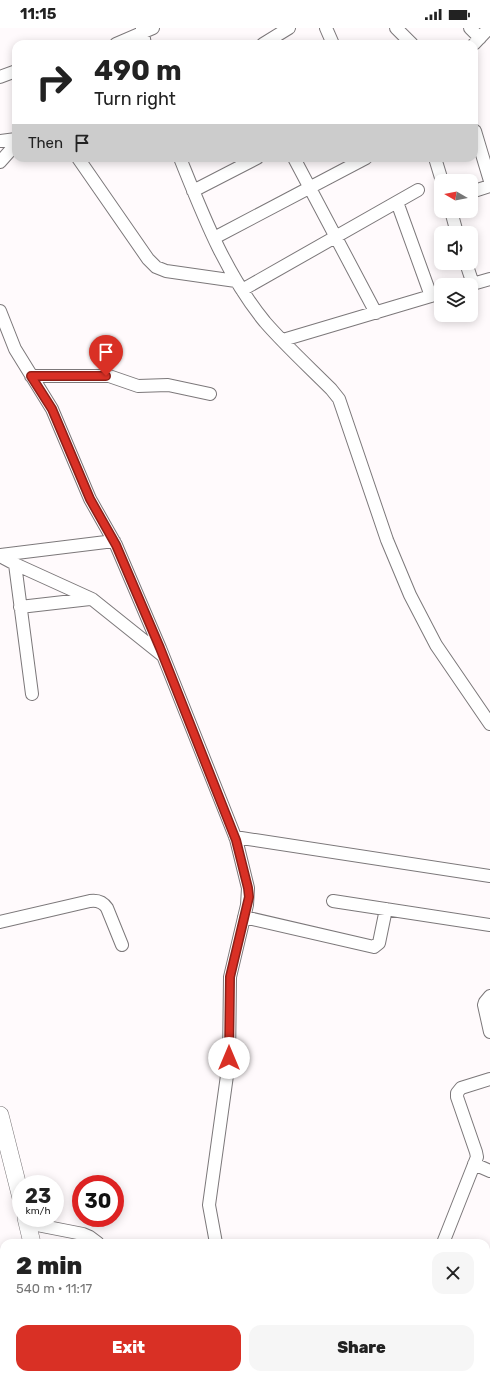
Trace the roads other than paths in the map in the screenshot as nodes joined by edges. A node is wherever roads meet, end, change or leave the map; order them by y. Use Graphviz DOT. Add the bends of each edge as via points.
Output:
graph roads {
  1 [pos="289,28"];
  2 [pos="326,28"];
  3 [pos="396,28"];
  4 [pos="470,28"];
  5 [pos="489,28"];
  6 [pos="146,29"];
  7 [pos="124,40"];
  8 [pos="145,40"];
  9 [pos="270,40"];
  10 [pos="332,40"];
  11 [pos="408,40"];
  12 [pos="476,40"];
  13 [pos="478,40"];
  14 [pos="12,72"];
  15 [pos="0,77"];
  16 [pos="12,140"];
  17 [pos="0,141"];
  18 [pos="478,141"];
  19 [pos="12,148"];
  20 [pos="0,162"];
  21 [pos="81,162"];
  22 [pos="182,162"];
  23 [pos="249,162"];
  24 [pos="296,162"];
  25 [pos="359,162"];
  26 [pos="436,162"];
  27 [pos="440,174"];
  28 [pos="490,181"];
  29 [pos="490,186"];
  30 [pos="310,188"];
  31 [pos="418,190"];
  32 [pos="478,190"];
  33 [pos="194,191"];
  34 [pos="397,202"];
  35 [pos="214,238"];
  36 [pos="336,238"];
  37 [pos="490,279"];
  38 [pos="478,282"];
  39 [pos="239,285"];
  40 [pos="434,290"];
  41 [pos="434,296"];
  42 [pos="0,311"];
  43 [pos="376,313"];
  44 [pos="283,340"];
  45 [pos="31,376"];
  46 [pos="210,394"];
  47 [pos="114,541"];
  48 [pos="0,555"];
  49 [pos="15,564"];
  50 [pos="92,599"];
  51 [pos="20,607"];
  52 [pos="163,656"];
  53 [pos="32,694"];
  54 [pos="485,709"];
  55 [pos="490,724"];
  56 [pos="235,837"];
  57 [pos="490,876"];
  58 [pos="333,901"];
  59 [pos="386,909"];
  60 [pos="244,917"];
  61 [pos="0,922"];
  62 [pos="490,925"];
  63 [pos="122,945"];
  64 [pos="490,996"];
  65 [pos="490,1032"];
  66 [pos="490,1078"];
  67 [pos="0,1115"];
  68 [pos="474,1164"];
  69 [pos="490,1171"];
  70 [pos="15,1175"];
  71 [pos="28,1227"];
  72 [pos="53,1227"];
  73 [pos="31,1239"];
  74 [pos="93,1239"];
  75 [pos="215,1239"];
  76 [pos="445,1239"];
  1 -- 9 [label="street"];
  2 -- 10 [label="street"];
  3 -- 11 [label="street"];
  4 -- 12 [label="street"];
  5 -- 13 [label="street"];
  6 -- 7 [label="street"];
  6 -- 8 [label="street"];
  14 -- 15 [label="street"];
  16 -- 17 [label="street"];
  18 -- 28 [label="street"];
  19 -- 20 [label="street"];
  21 -- 39 [label="street" via="156,267"];
  22 -- 33 [label="street"];
  23 -- 33 [label="street"];
  24 -- 30 [label="street"];
  25 -- 30 [label="street"];
  26 -- 27 [label="street"];
  29 -- 32 [label="street"];
  30 -- 35 [label="street"];
  30 -- 36 [label="street"];
  31 -- 34 [label="street"];
  33 -- 35 [label="street"];
  34 -- 36 [label="street"];
  34 -- 40 [label="street"];
  35 -- 39 [label="street"];
  36 -- 39 [label="street"];
  36 -- 43 [label="street"];
  37 -- 38 [label="street"];
  39 -- 44 [label="street" via="265,321"];
  41 -- 43 [label="street"];
  42 -- 45 [label="street" via="15,349"];
  43 -- 44 [label="street"];
  44 -- 54 [label="street" via="339,399 387,540 410,595 436,645"];
  45 -- 46 [label="street" via="106,376 138,386 168,385"];
  45 -- 47 [label="street" via="52,409 90,499"];
  47 -- 48 [label="street"];
  47 -- 52 [label="street"];
  48 -- 49 [label="street"];
  49 -- 50 [label="street"];
  49 -- 51 [label="street"];
  50 -- 51 [label="street"];
  50 -- 52 [label="street"];
  51 -- 53 [label="street"];
  52 -- 56 [label="street"];
  54 -- 55 [label="street"];
  56 -- 57 [label="street"];
  56 -- 60 [label="street" via="248,888"];
  58 -- 59 [label="street"];
  59 -- 60 [label="street" via="379,943 374,946"];
  59 -- 62 [label="street"];
  60 -- 75 [label="street" via="230,977 229,1061 210,1199 210,1215"];
  61 -- 63 [label="street" via="98,901 105,904"];
  64 -- 65 [label="street" via="484,1006"];
  66 -- 68 [label="street" via="461,1088 457,1093 476,1152"];
  67 -- 70 [label="highway"];
  68 -- 69 [label="street"];
  68 -- 76 [label="street"];
  71 -- 73 [label="highway"];
  72 -- 74 [label="street"];
}
